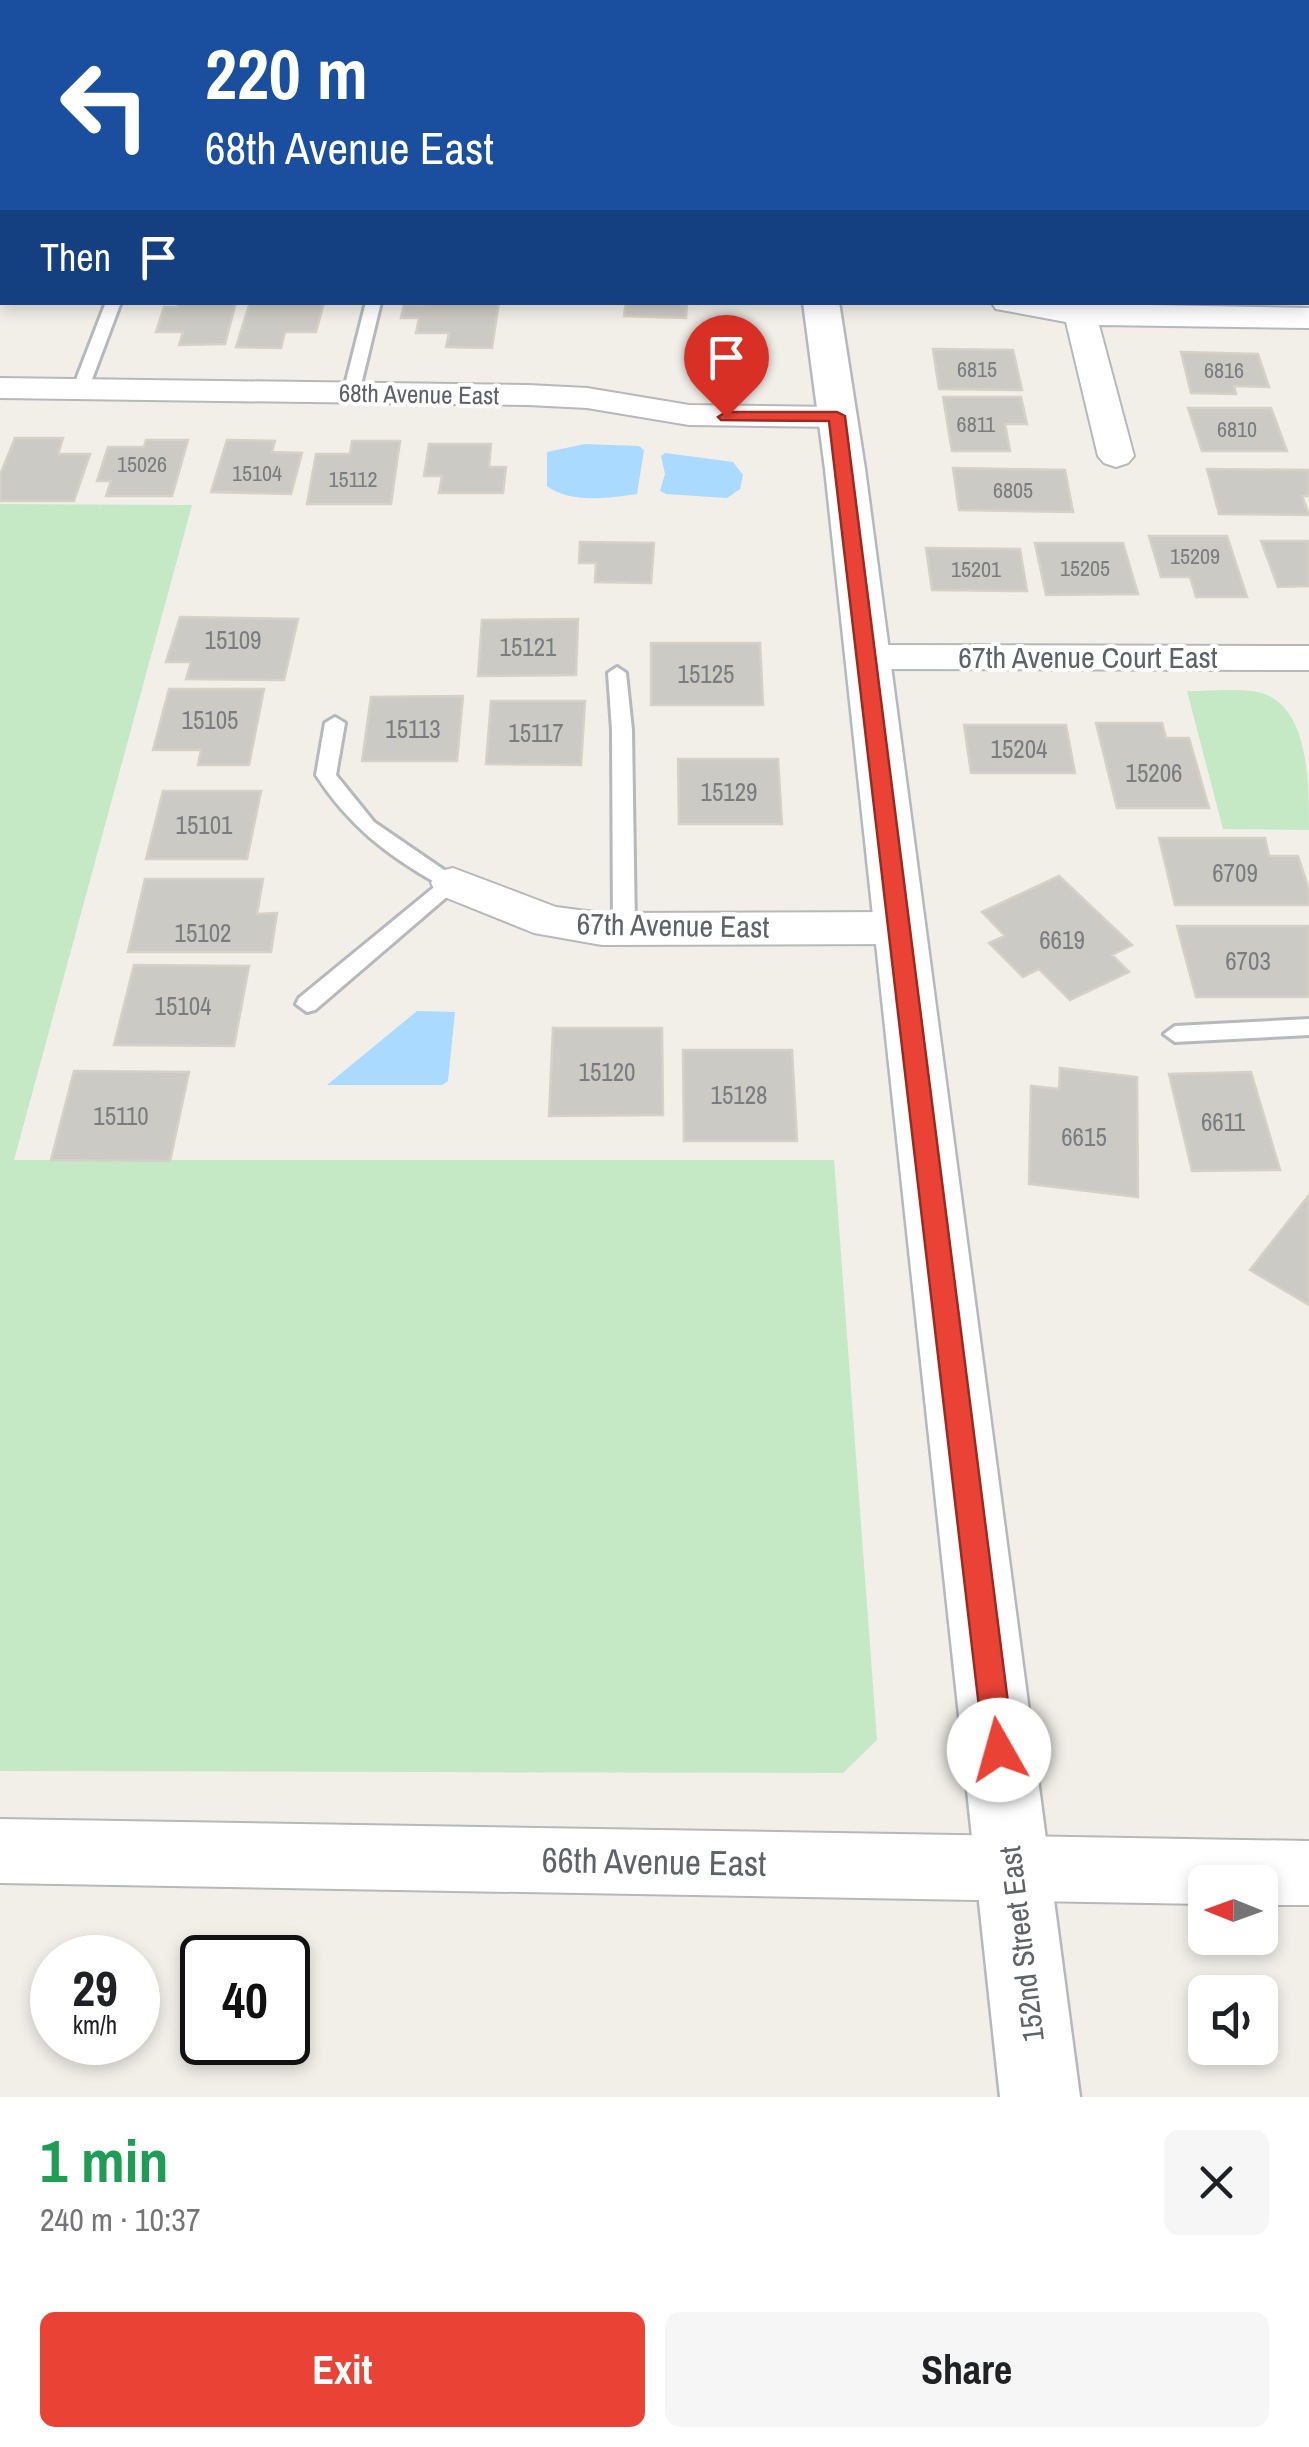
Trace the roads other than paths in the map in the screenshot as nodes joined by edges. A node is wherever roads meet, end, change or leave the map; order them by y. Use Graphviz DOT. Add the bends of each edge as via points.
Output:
graph roads {
  1 [pos="113,305"];
  2 [pos="373,305"];
  3 [pos="821,305"];
  4 [pos="1025,305"];
  5 [pos="1080,314"];
  6 [pos="1309,318"];
  7 [pos="0,388"];
  8 [pos="80,390"];
  9 [pos="351,393"];
  10 [pos="837,416"];
  11 [pos="1116,456"];
  12 [pos="868,657"];
  13 [pos="1309,658"];
  14 [pos="617,673"];
  15 [pos="336,722"];
  16 [pos="453,882"];
  17 [pos="624,928"];
  18 [pos="900,928"];
  19 [pos="307,1004"];
  20 [pos="1309,1027"];
  21 [pos="1175,1034"];
  22 [pos="0,1850"];
  23 [pos="1013,1867"];
  24 [pos="1309,1872"];
  25 [pos="1040,2097"];
  1 -- 8 [label="lane"];
  2 -- 9 [label="lane"];
  3 -- 10 [label="street, 152nd Street East"];
  4 -- 5 [label="street"];
  5 -- 6 [label="street"];
  5 -- 11 [label="street"];
  7 -- 8 [label="street, 68th Avenue East"];
  8 -- 9 [label="street, 68th Avenue East"];
  9 -- 10 [label="street, 68th Avenue East" via="528,395 689,415"];
  10 -- 12 [label="street, 152nd Street East"];
  12 -- 13 [label="street, 67th Avenue Court East"];
  12 -- 18 [label="street, 152nd Street East"];
  14 -- 17 [label="lane"];
  15 -- 16 [label="lane" via="326,775 348,811 377,839"];
  16 -- 17 [label="street, 67th Avenue East" via="550,922"];
  16 -- 19 [label="lane"];
  17 -- 18 [label="street, 67th Avenue East"];
  18 -- 23 [label="street, 152nd Street East"];
  20 -- 21 [label="lane"];
  22 -- 23 [label="street, 66th Avenue East"];
  23 -- 24 [label="street, 66th Avenue East"];
  23 -- 25 [label="street, 152nd Street East"];
}
